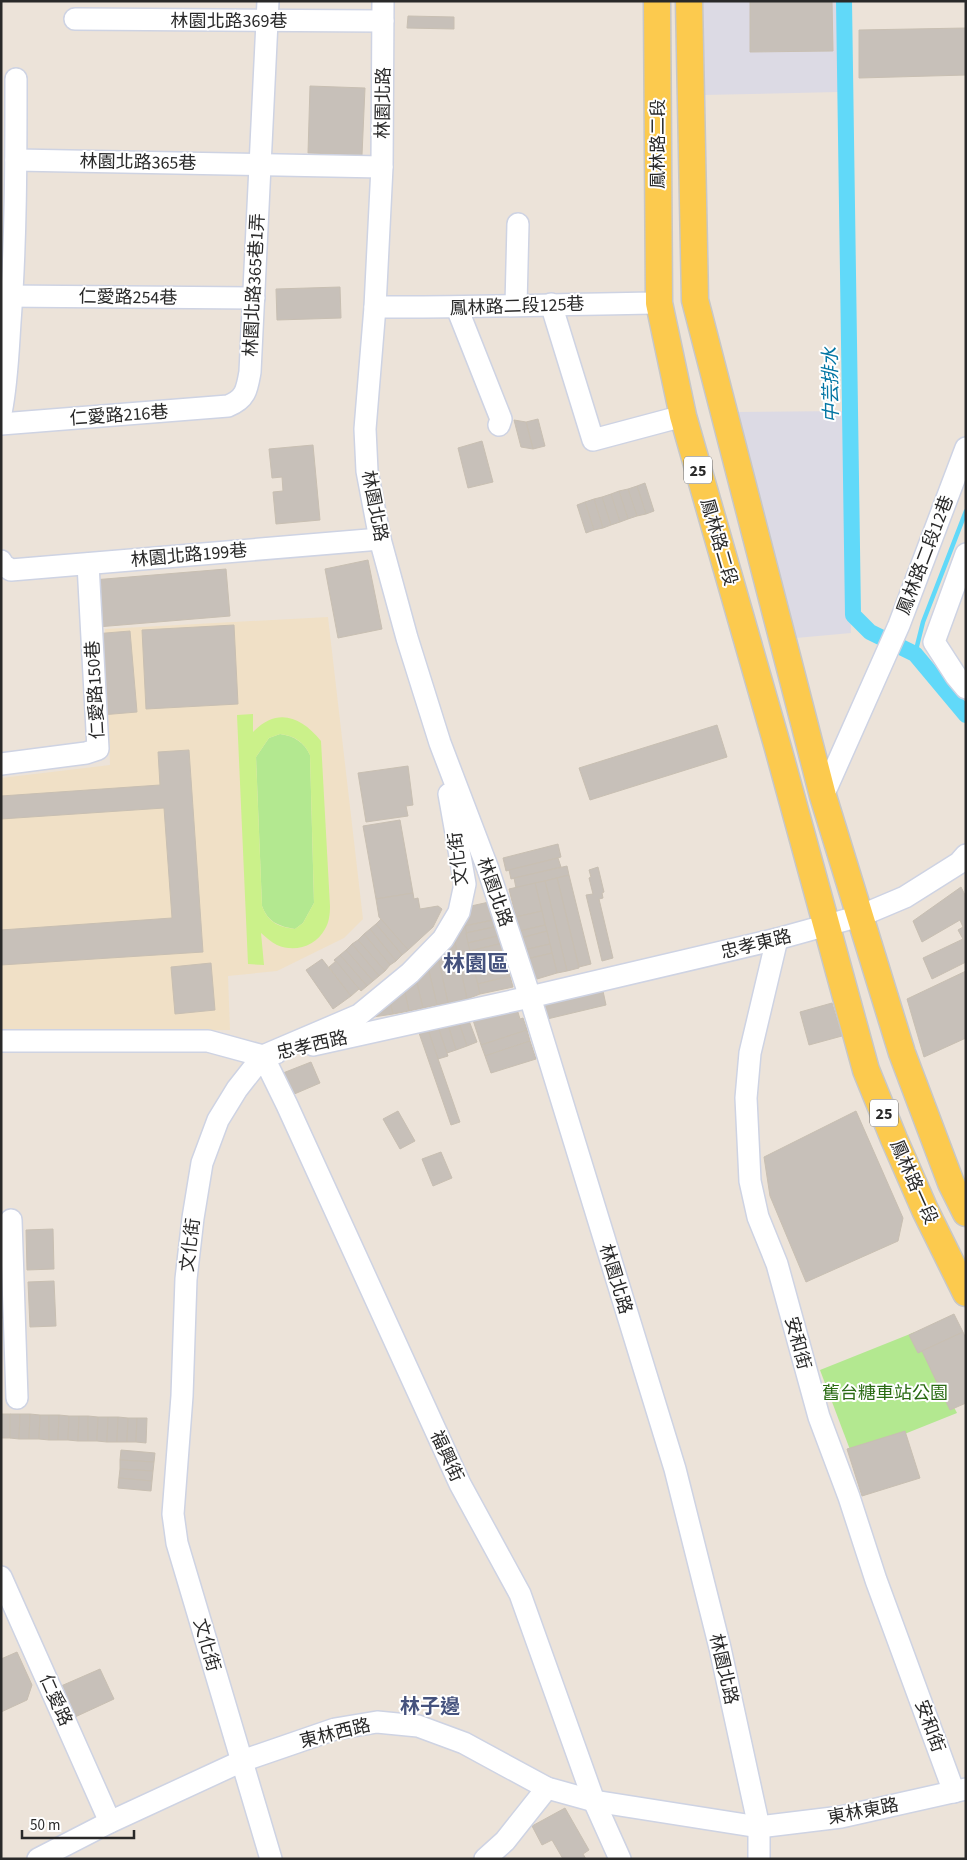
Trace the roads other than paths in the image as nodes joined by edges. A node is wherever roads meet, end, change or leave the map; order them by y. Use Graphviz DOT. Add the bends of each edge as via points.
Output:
graph roads {
  1 [pos="657,1"];
  2 [pos="688,1"];
  3 [pos="268,11"];
  4 [pos="383,11"];
  5 [pos="75,19"];
  6 [pos="16,79"];
  7 [pos="16,160"];
  8 [pos="260,164"];
  9 [pos="382,167"];
  10 [pos="8,224"];
  11 [pos="518,224"];
  12 [pos="7,296"];
  13 [pos="254,298"];
  14 [pos="659,303"];
  15 [pos="551,304"];
  16 [pos="516,305"];
  17 [pos="375,308"];
  18 [pos="457,308"];
  19 [pos="236,403"];
  20 [pos="1,413"];
  21 [pos="683,416"];
  22 [pos="1,424"];
  23 [pos="499,425"];
  24 [pos="966,448"];
  25 [pos="380,539"];
  26 [pos="966,554"];
  27 [pos="1,561"];
  28 [pos="88,564"];
  29 [pos="966,688"];
  30 [pos="440,744"];
  31 [pos="1,764"];
  32 [pos="823,796"];
  33 [pos="966,855"];
  34 [pos="860,916"];
  35 [pos="826,925"];
  36 [pos="777,940"];
  37 [pos="530,997"];
  38 [pos="1,1041"];
  39 [pos="263,1056"];
  40 [pos="966,1213"];
  41 [pos="12,1220"];
  42 [pos="966,1293"];
  43 [pos="17,1398"];
  44 [pos="1,1577"];
  45 [pos="242,1761"];
  46 [pos="548,1788"];
  47 [pos="960,1790"];
  48 [pos="594,1801"];
  49 [pos="110,1822"];
  50 [pos="758,1827"];
  51 [pos="38,1859"];
  52 [pos="271,1859"];
  53 [pos="485,1859"];
  54 [pos="620,1859"];
  55 [pos="759,1859"];
  1 -- 14 [label="main road, 鳳林路二段 / 25"];
  2 -- 32 [label="main road, 鳳林路二段 / 25" via="695,300"];
  3 -- 4 [label="street, 林園北路369巷"];
  3 -- 5 [label="street, 林園北路369巷"];
  3 -- 8 [label="street"];
  4 -- 9 [label="street, 林園北路"];
  6 -- 7 [label="street"];
  7 -- 8 [label="street, 林園北路365巷"];
  7 -- 10 [label="street"];
  8 -- 9 [label="street, 林園北路365巷"];
  8 -- 13 [label="street, 林園北路365巷1弄"];
  9 -- 17 [label="street, 林園北路"];
  10 -- 12 [label="street"];
  11 -- 16 [label="street"];
  12 -- 13 [label="street, 仁愛路254巷"];
  12 -- 20 [label="street" via="5,394"];
  13 -- 19 [label="street, 林園北路365巷1弄" via="250,372 243,396"];
  14 -- 15 [label="street, 鳳林路二段125巷"];
  14 -- 21 [label="main road, 鳳林路二段 / 25"];
  15 -- 16 [label="street, 鳳林路二段125巷"];
  15 -- 21 [label="street" via="593,440"];
  16 -- 18 [label="street, 鳳林路二段125巷"];
  17 -- 18 [label="street, 鳳林路二段125巷"];
  17 -- 25 [label="street, 林園北路" via="365,429 367,472"];
  18 -- 23 [label="street" via="501,419"];
  19 -- 22 [label="street, 仁愛路216巷"];
  21 -- 35 [label="main road, 鳳林路二段 / 25"];
  24 -- 32 [label="street, 鳳林路二段12巷" via="892,640"];
  25 -- 28 [label="street, 林園北路199巷"];
  25 -- 30 [label="street, 林園北路"];
  26 -- 29 [label="street" via="934,642"];
  27 -- 28 [label="street, 林園北路199巷" via="11,570"];
  28 -- 31 [label="street, 仁愛路150巷" via="98,749"];
  30 -- 37 [label="street, 林園北路" via="488,869"];
  30 -- 39 [label="street, 文化街" via="465,884 459,912 443,939 410,973 359,1014"];
  32 -- 34 [label="main road, 鳳林路二段 / 25"];
  33 -- 34 [label="street, 忠孝東路" via="959,863 905,897"];
  34 -- 35 [label="street, 忠孝東路"];
  34 -- 40 [label="main road, 鳳林路一段 / 25" via="902,1053 951,1183"];
  35 -- 36 [label="street, 忠孝東路"];
  35 -- 42 [label="main road, 鳳林路一段 / 25" via="866,1070 921,1201"];
  36 -- 37 [label="street, 忠孝東路"];
  36 -- 47 [label="street, 安和街" via="750,1053 746,1098 750,1181 758,1217 777,1264 819,1417 876,1580"];
  37 -- 39 [label="street, 忠孝西路"];
  37 -- 50 [label="street, 林園北路" via="675,1469 720,1648"];
  38 -- 39 [label="street, 忠孝西路" via="208,1041"];
  39 -- 45 [label="street, 文化街" via="218,1120 202,1163 186,1279 173,1514 177,1543"];
  39 -- 48 [label="street, 福興街" via="460,1484 520,1594"];
  41 -- 43 [label="street"];
  44 -- 49 [label="street, 仁愛路"];
  45 -- 46 [label="street, 東林西路" via="335,1729 377,1722 418,1726 464,1743"];
  45 -- 49 [label="street, 東林西路"];
  45 -- 52 [label="street, 文化街"];
  46 -- 48 [label="street, 東林西路"];
  46 -- 53 [label="street"];
  47 -- 50 [label="street, 東林東路" via="841,1817"];
  48 -- 50 [label="street, 東林西路"];
  48 -- 54 [label="street, 福興街"];
  49 -- 51 [label="street, 東林西路"];
  50 -- 55 [label="street, 林園北路"];
}
